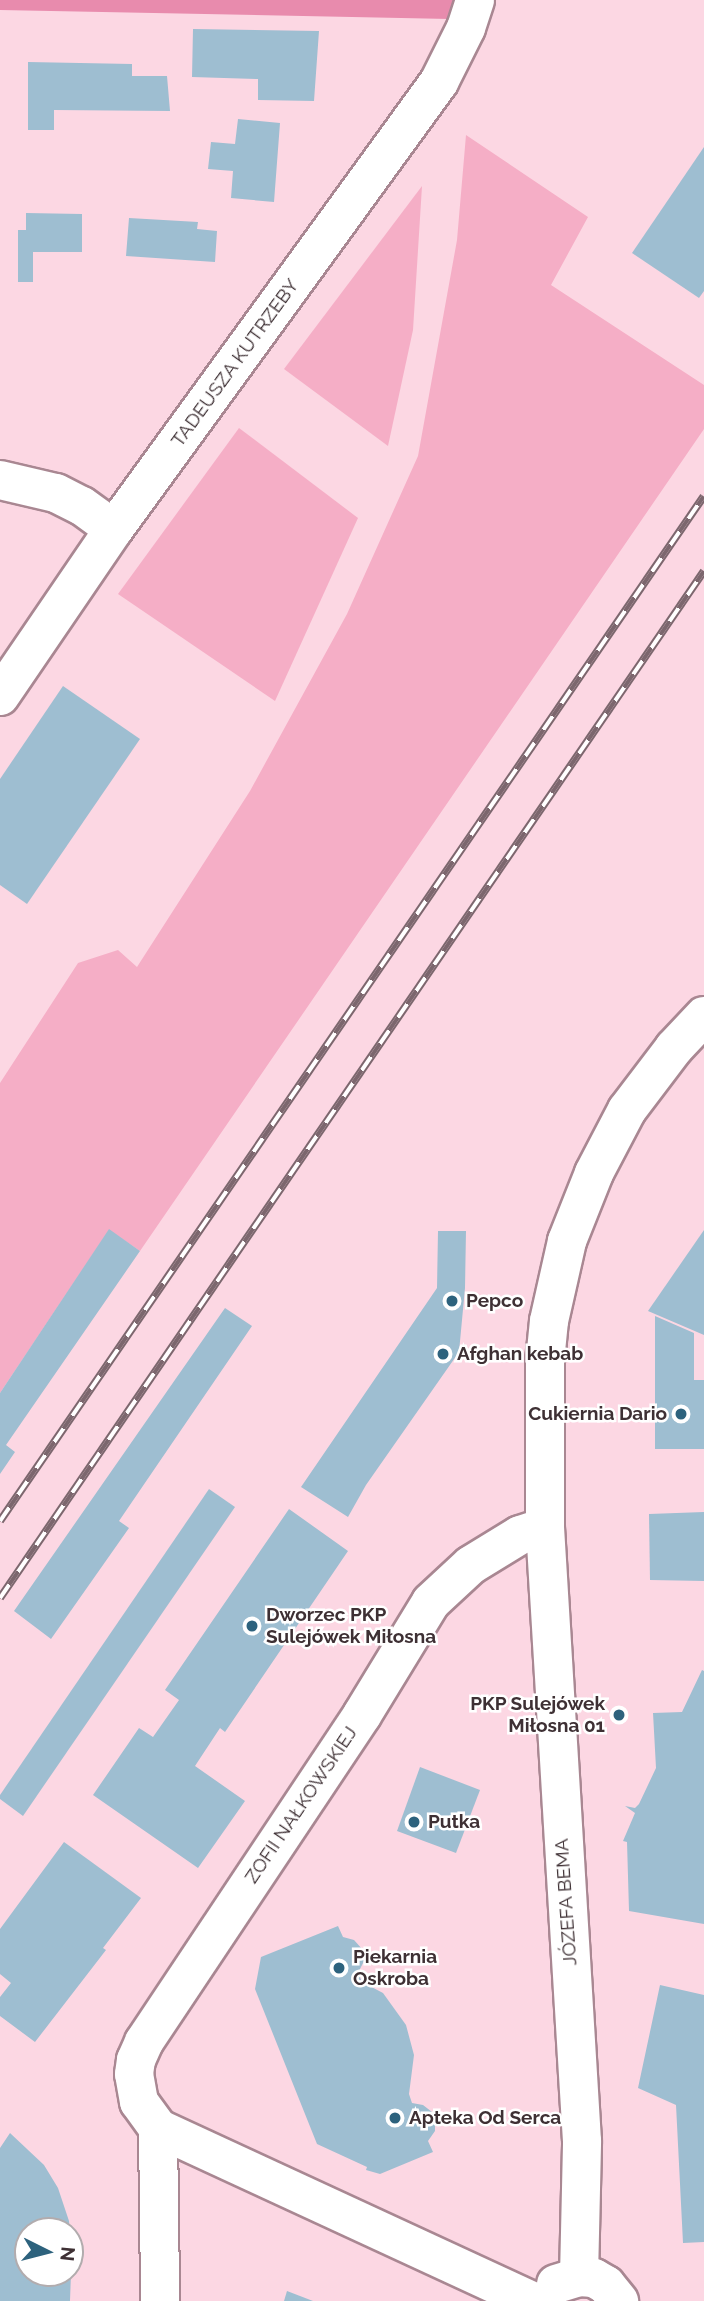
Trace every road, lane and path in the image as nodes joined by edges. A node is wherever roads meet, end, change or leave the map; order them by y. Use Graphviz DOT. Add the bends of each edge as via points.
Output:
graph roads {
  1 [pos="470,14"];
  2 [pos="0,480"];
  3 [pos="114,529"];
  4 [pos="0,696"];
  5 [pos="704,1016"];
  6 [pos="545,1527"];
  7 [pos="158,2128"];
  8 [pos="579,2277"];
  9 [pos="160,2301"];
  10 [pos="532,2301"];
  11 [pos="541,2301"];
  12 [pos="619,2301"];
  1 -- 3 [label="street, TADEUSZA KUTRZEBY" via="439,82"];
  2 -- 3 [label="street" via="56,493"];
  3 -- 4 [label="street, TADEUSZA KUTRZEBY"];
  5 -- 6 [label="street, JÓZEFA BEMA" via="627,1110 594,1173 567,1241 545,1361"];
  6 -- 7 [label="street, ZOFII NAŁKOWSKIEJ" via="520,1535 471,1565 431,1602 362,1715 144,2042 136,2060 135,2090"];
  6 -- 8 [label="street, JÓZEFA BEMA" via="582,2141"];
  7 -- 9 [label="street"];
  7 -- 10 [label="street"];
  8 -- 11 [label="street" via="555,2284"];
  8 -- 12 [label="street" via="607,2285"];
}
